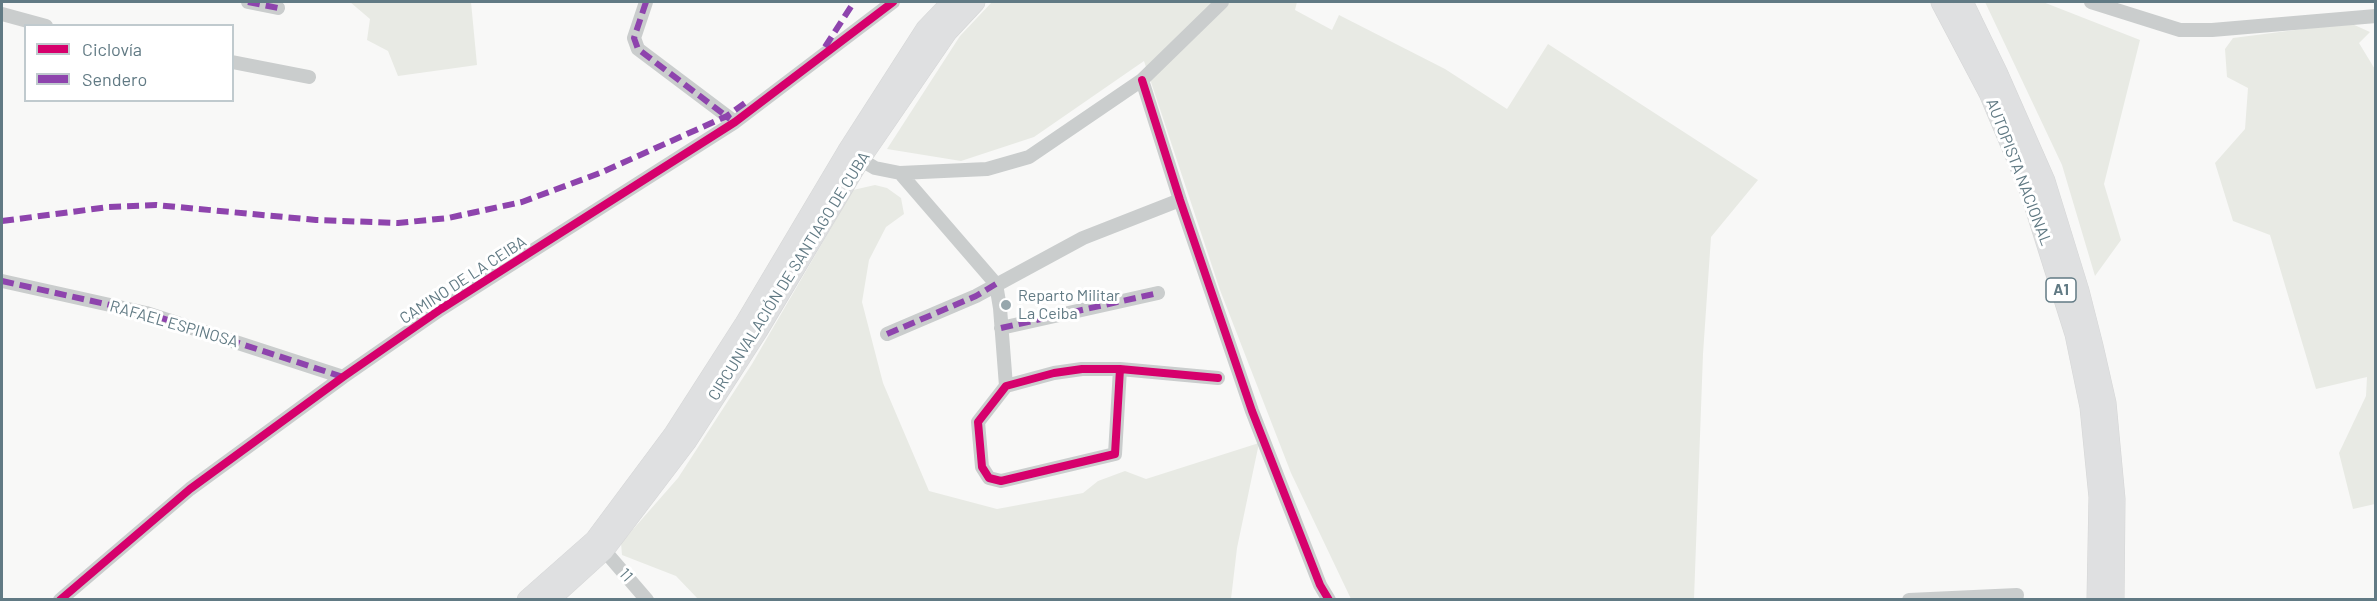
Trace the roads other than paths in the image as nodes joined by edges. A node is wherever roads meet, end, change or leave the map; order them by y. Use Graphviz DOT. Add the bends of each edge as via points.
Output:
graph roads {
  1 [pos="248,2"];
  2 [pos="646,2"];
  3 [pos="893,2"];
  4 [pos="946,2"];
  5 [pos="952,2"];
  6 [pos="975,2"];
  7 [pos="1221,2"];
  8 [pos="1941,2"];
  9 [pos="1963,2"];
  10 [pos="2091,2"];
  11 [pos="278,8"];
  12 [pos="2,14"];
  13 [pos="2376,16"];
  14 [pos="39,24"];
  15 [pos="926,29"];
  16 [pos="234,62"];
  17 [pos="309,77"];
  18 [pos="1142,80"];
  19 [pos="735,122"];
  20 [pos="854,155"];
  21 [pos="900,173"];
  22 [pos="1180,200"];
  23 [pos="2,281"];
  24 [pos="996,285"];
  25 [pos="1158,293"];
  26 [pos="1001,328"];
  27 [pos="887,334"];
  28 [pos="1120,369"];
  29 [pos="343,377"];
  30 [pos="1218,378"];
  31 [pos="1006,386"];
  32 [pos="599,545"];
  33 [pos="60,600"];
  34 [pos="526,600"];
  35 [pos="549,600"];
  36 [pos="647,600"];
  37 [pos="1329,600"];
  38 [pos="1909,600"];
  39 [pos="2016,600"];
  40 [pos="2097,600"];
  41 [pos="2114,600"];
  1 -- 11 [label="street"];
  2 -- 19 [label="street" via="634,38 638,49"];
  3 -- 19 [label="street, CAMINO DE LA CEIBA"];
  4 -- 15 [label="highway"];
  5 -- 15 [label="highway, CIRCUNVALACIÓN DE SANTIAGO DE CUBA"];
  6 -- 20 [label="highway, CIRCUNVALACIÓN DE SANTIAGO DE CUBA" via="947,32"];
  7 -- 18 [label="street"];
  8 -- 40 [label="highway, AUTOPISTA NACIONAL / A1" via="1989,93 2029,188 2075,334 2090,407 2099,497"];
  9 -- 41 [label="highway, AUTOPISTA NACIONAL / A1" via="2045,181 2093,346 2106,403 2115,499"];
  10 -- 13 [label="street" via="2180,30"];
  12 -- 14 [label="street"];
  15 -- 20 [label="highway, CIRCUNVALACIÓN DE SANTIAGO DE CUBA"];
  16 -- 17 [label="street"];
  18 -- 21 [label="street" via="1029,157 987,169"];
  18 -- 22 [label="street"];
  19 -- 29 [label="street, CAMINO DE LA CEIBA" via="441,309"];
  20 -- 21 [label="street" via="875,168"];
  20 -- 32 [label="highway, CIRCUNVALACIÓN DE SANTIAGO DE CUBA" via="758,330 686,442"];
  21 -- 24 [label="street"];
  22 -- 24 [label="street" via="1083,238"];
  22 -- 37 [label="street" via="1273,468"];
  23 -- 29 [label="street, RAFAEL ESPINOSA" via="146,313"];
  24 -- 26 [label="street"];
  24 -- 27 [label="street"];
  25 -- 26 [label="street"];
  26 -- 31 [label="street"];
  28 -- 30 [label="street"];
  28 -- 31 [label="street" via="1054,373"];
  28 -- 31 [label="street" via="1115,454 1000,481 989,478 982,467 978,422"];
  29 -- 33 [label="street, CAMINO DE LA CEIBA" via="190,489"];
  32 -- 34 [label="highway"];
  32 -- 35 [label="highway"];
  32 -- 36 [label="street, 11"];
  38 -- 39 [label="street" via="2017,595"];
}
